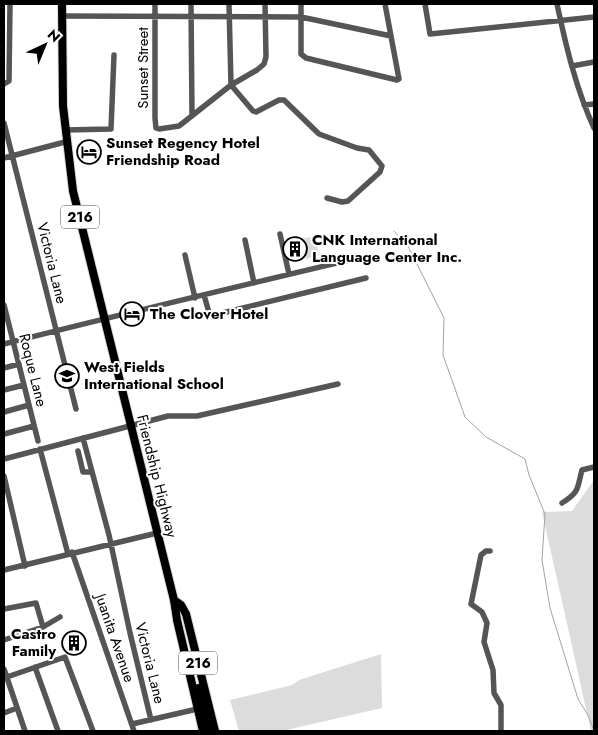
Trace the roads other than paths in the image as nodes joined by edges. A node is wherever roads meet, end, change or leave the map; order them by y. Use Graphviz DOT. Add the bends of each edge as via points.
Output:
graph roads {
  1 [pos="10,4"];
  2 [pos="62,4"];
  3 [pos="155,4"];
  4 [pos="191,4"];
  5 [pos="229,4"];
  6 [pos="265,4"];
  7 [pos="301,4"];
  8 [pos="385,4"];
  9 [pos="425,4"];
  10 [pos="557,4"];
  11 [pos="62,16"];
  12 [pos="155,16"];
  13 [pos="191,16"];
  14 [pos="229,16"];
  15 [pos="265,17"];
  16 [pos="301,17"];
  17 [pos="594,17"];
  18 [pos="560,22"];
  19 [pos="391,36"];
  20 [pos="114,55"];
  21 [pos="594,62"];
  22 [pos="572,66"];
  23 [pos="4,84"];
  24 [pos="231,85"];
  25 [pos="594,104"];
  26 [pos="584,105"];
  27 [pos="192,115"];
  28 [pos="4,123"];
  29 [pos="594,128"];
  30 [pos="65,130"];
  31 [pos="65,142"];
  32 [pos="12,156"];
  33 [pos="4,158"];
  34 [pos="327,198"];
  35 [pos="280,234"];
  36 [pos="245,240"];
  37 [pos="185,255"];
  38 [pos="358,258"];
  39 [pos="289,274"];
  40 [pos="366,278"];
  41 [pos="254,283"];
  42 [pos="204,295"];
  43 [pos="195,298"];
  44 [pos="4,305"];
  45 [pos="104,318"];
  46 [pos="57,330"];
  47 [pos="14,342"];
  48 [pos="4,344"];
  49 [pos="19,364"];
  50 [pos="4,368"];
  51 [pos="338,384"];
  52 [pos="24,385"];
  53 [pos="4,390"];
  54 [pos="29,405"];
  55 [pos="76,409"];
  56 [pos="4,412"];
  57 [pos="34,426"];
  58 [pos="130,426"];
  59 [pos="4,434"];
  60 [pos="83,438"];
  61 [pos="74,440"];
  62 [pos="38,441"];
  63 [pos="40,449"];
  64 [pos="86,450"];
  65 [pos="78,451"];
  66 [pos="4,459"];
  67 [pos="594,467"];
  68 [pos="92,472"];
  69 [pos="4,476"];
  70 [pos="562,503"];
  71 [pos="157,533"];
  72 [pos="111,544"];
  73 [pos="490,551"];
  74 [pos="70,553"];
  75 [pos="24,566"];
  76 [pos="4,570"];
  77 [pos="174,600"];
  78 [pos="4,609"];
  79 [pos="60,617"];
  80 [pos="179,620"];
  81 [pos="43,627"];
  82 [pos="4,640"];
  83 [pos="35,667"];
  84 [pos="4,669"];
  85 [pos="5,677"];
  86 [pos="17,708"];
  87 [pos="193,710"];
  88 [pos="4,713"];
  89 [pos="151,720"];
  90 [pos="132,724"];
  91 [pos="25,731"];
  92 [pos="58,731"];
  93 [pos="93,731"];
  94 [pos="134,731"];
  95 [pos="198,731"];
  96 [pos="203,731"];
  97 [pos="209,731"];
  98 [pos="215,731"];
  99 [pos="501,731"];
  1 -- 23 [label="street" via="9,81"];
  2 -- 11 [label="main road, Friendship Highway / 216"];
  3 -- 12 [label="street, Sunset Street"];
  4 -- 13 [label="street"];
  5 -- 14 [label="street"];
  6 -- 15 [label="street"];
  7 -- 16 [label="street"];
  8 -- 19 [label="street"];
  9 -- 18 [label="street" via="430,34"];
  10 -- 18 [label="street"];
  11 -- 12 [label="street"];
  11 -- 30 [label="main road, Friendship Highway / 216"];
  12 -- 13 [label="street"];
  12 -- 27 [label="street, Sunset Street" via="156,128 179,126"];
  13 -- 14 [label="street"];
  13 -- 27 [label="street"];
  14 -- 15 [label="street"];
  14 -- 24 [label="street"];
  15 -- 16 [label="street"];
  15 -- 24 [label="street" via="264,64"];
  16 -- 19 [label="street"];
  16 -- 19 [label="street" via="301,54 306,58 397,80"];
  17 -- 18 [label="street"];
  18 -- 22 [label="street"];
  20 -- 30 [label="street" via="111,129"];
  21 -- 22 [label="street"];
  22 -- 26 [label="street"];
  24 -- 27 [label="street"];
  24 -- 34 [label="street" via="252,111 284,100 319,134 373,153 382,166 374,178 348,201"];
  25 -- 26 [label="street"];
  26 -- 29 [label="street"];
  28 -- 32 [label="street, Victoria Lane"];
  30 -- 31 [label="main road, Friendship Highway / 216"];
  31 -- 32 [label="street"];
  31 -- 45 [label="main road, Friendship Highway / 216" via="73,191"];
  32 -- 33 [label="street"];
  32 -- 46 [label="street, Victoria Lane"];
  35 -- 39 [label="street"];
  36 -- 41 [label="street"];
  37 -- 43 [label="street"];
  38 -- 39 [label="street"];
  39 -- 41 [label="street"];
  40 -- 42 [label="street" via="210,316"];
  41 -- 42 [label="street"];
  42 -- 43 [label="street"];
  43 -- 45 [label="street"];
  44 -- 47 [label="street, Roque Lane"];
  45 -- 46 [label="street"];
  45 -- 58 [label="main road, Friendship Highway / 216"];
  46 -- 47 [label="street"];
  46 -- 55 [label="street, Victoria Lane"];
  47 -- 48 [label="street"];
  47 -- 49 [label="street, Roque Lane"];
  49 -- 50 [label="street"];
  49 -- 52 [label="street, Roque Lane"];
  51 -- 58 [label="street" via="197,416 172,416"];
  52 -- 53 [label="street"];
  52 -- 54 [label="street, Roque Lane"];
  54 -- 56 [label="street"];
  54 -- 57 [label="street, Roque Lane"];
  57 -- 59 [label="street"];
  57 -- 62 [label="street, Roque Lane"];
  58 -- 60 [label="street"];
  58 -- 71 [label="main road, Friendship Highway / 216"];
  60 -- 61 [label="street"];
  60 -- 64 [label="street, Victoria Lane"];
  61 -- 63 [label="street"];
  61 -- 65 [label="street"];
  63 -- 66 [label="street"];
  63 -- 74 [label="street"];
  64 -- 65 [label="street"];
  64 -- 68 [label="street, Victoria Lane"];
  65 -- 68 [label="street" via="82,472"];
  67 -- 70 [label="street" via="582,470 579,487"];
  68 -- 72 [label="street, Victoria Lane"];
  69 -- 75 [label="street"];
  71 -- 72 [label="street"];
  71 -- 77 [label="main road, Friendship Highway / 216"];
  72 -- 74 [label="street"];
  72 -- 89 [label="street, Victoria Lane"];
  73 -- 99 [label="street" via="481,555 471,604 482,612 487,623 484,642 493,670 494,693 500,704"];
  74 -- 75 [label="street"];
  74 -- 90 [label="street, Juanita Avenue"];
  75 -- 76 [label="street"];
  77 -- 80 [label="main road"];
  77 -- 87 [label="main road, Friendship Highway / 216" via="172,618"];
  77 -- 98 [label="main road, Friendship Highway / 216" via="186,614"];
  78 -- 81 [label="street" via="36,603"];
  79 -- 81 [label="street"];
  80 -- 96 [label="main road"];
  80 -- 97 [label="main road"];
  81 -- 82 [label="street"];
  83 -- 85 [label="street"];
  83 -- 92 [label="street"];
  83 -- 93 [label="street" via="62,656 67,659"];
  84 -- 85 [label="street"];
  85 -- 86 [label="street"];
  86 -- 88 [label="street"];
  86 -- 91 [label="street"];
  87 -- 89 [label="street"];
  87 -- 95 [label="main road, Friendship Highway / 216"];
  89 -- 90 [label="street"];
  90 -- 94 [label="street, Juanita Avenue"];
}
